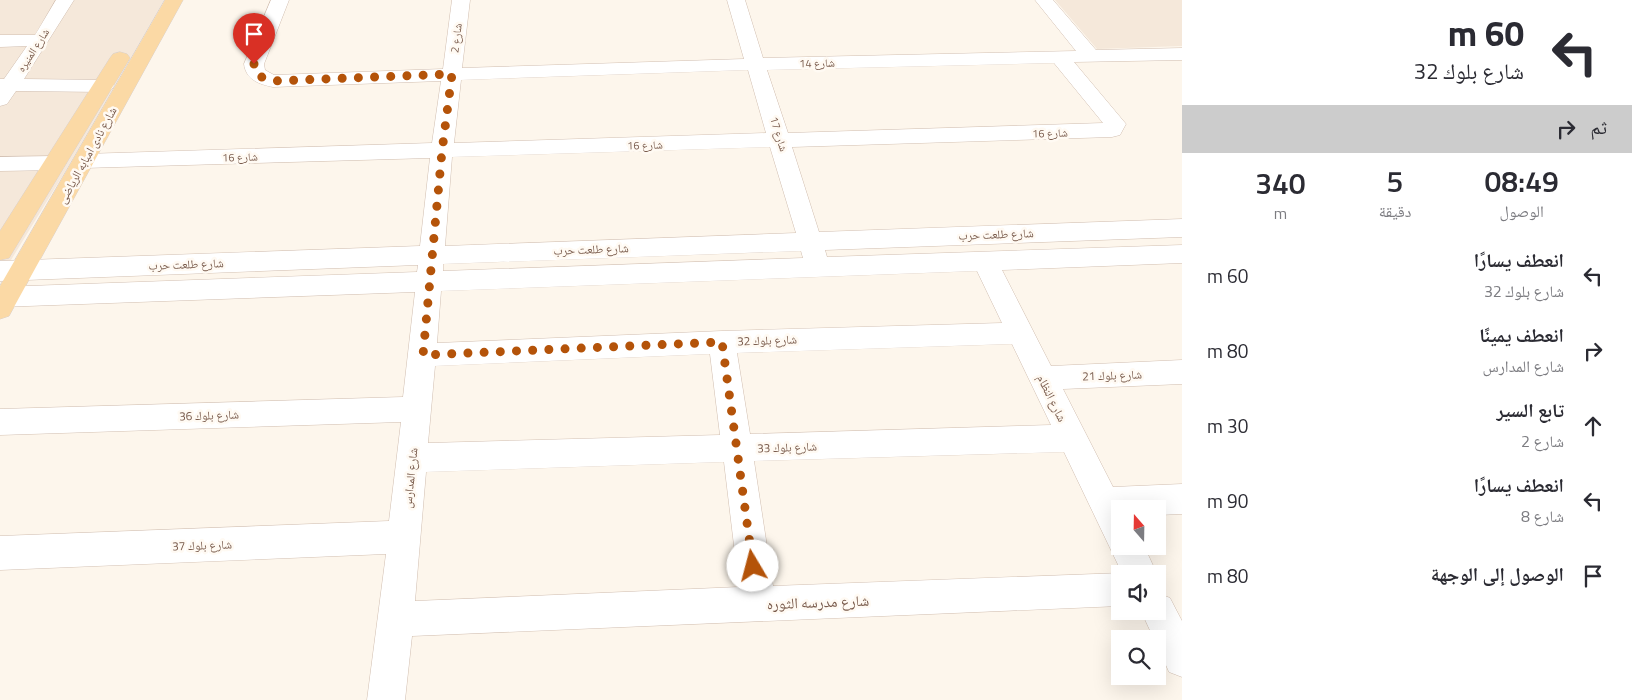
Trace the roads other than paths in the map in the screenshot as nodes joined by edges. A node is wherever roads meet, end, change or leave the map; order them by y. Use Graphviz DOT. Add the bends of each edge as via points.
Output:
graph roads {
  1 [pos="65,0"];
  2 [pos="154,0"];
  3 [pos="174,0"];
  4 [pos="280,0"];
  5 [pos="461,0"];
  6 [pos="736,0"];
  7 [pos="1044,0"];
  8 [pos="0,40"];
  9 [pos="41,40"];
  10 [pos="1175,54"];
  11 [pos="1091,56"];
  12 [pos="1059,57"];
  13 [pos="757,64"];
  14 [pos="1182,70"];
  15 [pos="452,74"];
  16 [pos="104,86"];
  17 [pos="4,90"];
  18 [pos="781,141"];
  19 [pos="442,151"];
  20 [pos="84,161"];
  21 [pos="56,163"];
  22 [pos="0,164"];
  23 [pos="1182,228"];
  24 [pos="810,241"];
  25 [pos="0,251"];
  26 [pos="1182,254"];
  27 [pos="985,262"];
  28 [pos="819,268"];
  29 [pos="431,269"];
  30 [pos="11,271"];
  31 [pos="2,301"];
  32 [pos="1020,333"];
  33 [pos="722,342"];
  34 [pos="423,355"];
  35 [pos="1182,372"];
  36 [pos="1042,378"];
  37 [pos="418,409"];
  38 [pos="0,422"];
  39 [pos="1073,438"];
  40 [pos="737,448"];
  41 [pos="412,458"];
  42 [pos="1182,499"];
  43 [pos="1104,502"];
  44 [pos="1111,516"];
  45 [pos="404,537"];
  46 [pos="0,553"];
  47 [pos="1111,589"];
  48 [pos="759,605"];
  49 [pos="396,619"];
  50 [pos="1163,620"];
  51 [pos="1182,659"];
  52 [pos="386,700"];
  1 -- 9 [label="street, شارع المنيره"];
  2 -- 16 [label="main road, شارع نادى امبابه الرياضى"];
  3 -- 20 [label="main road, شارع نادى امبابه الرياضى"];
  4 -- 15 [label="street, شارع 14" via="254,64 257,75 264,79"];
  5 -- 15 [label="street, شارع 2"];
  6 -- 13 [label="street, شارع 17"];
  7 -- 11 [label="street"];
  8 -- 9 [label="street"];
  9 -- 17 [label="street, شارع المنيره"];
  10 -- 11 [label="street, شارع 14"];
  10 -- 14 [label="street"];
  11 -- 12 [label="street, شارع 14"];
  12 -- 13 [label="street, شارع 14"];
  12 -- 18 [label="street, شارع 16" via="1115,124 1112,130"];
  13 -- 15 [label="street, شارع 14"];
  13 -- 18 [label="street, شارع 17"];
  15 -- 19 [label="street, شارع 2"];
  16 -- 17 [label="street"];
  16 -- 21 [label="main road, شارع نادى امبابه الرياضى"];
  18 -- 19 [label="street, شارع 16"];
  18 -- 24 [label="street, شارع 17"];
  19 -- 20 [label="street, شارع 16"];
  19 -- 29 [label="street, شارع 2"];
  20 -- 30 [label="main road, شارع نادى امبابه الرياضى"];
  21 -- 22 [label="street"];
  21 -- 25 [label="main road, شارع نادى امبابه الرياضى"];
  23 -- 24 [label="street, شارع طلعت حرب"];
  24 -- 28 [label="street, شارع 17"];
  24 -- 29 [label="street, شارع طلعت حرب"];
  26 -- 27 [label="street, شارع طلعت حرب"];
  27 -- 28 [label="street, شارع طلعت حرب"];
  27 -- 32 [label="street, شارع النظام"];
  28 -- 29 [label="street, شارع طلعت حرب"];
  29 -- 30 [label="street, شارع طلعت حرب"];
  29 -- 31 [label="street, شارع طلعت حرب"];
  29 -- 34 [label="street, شارع المدارس"];
  30 -- 31 [label="main road, شارع نادى امبابه الرياضى"];
  32 -- 33 [label="street, شارع بلوك 32"];
  32 -- 36 [label="street, شارع النظام"];
  33 -- 34 [label="street, شارع بلوك 32"];
  33 -- 40 [label="street"];
  34 -- 37 [label="street, شارع المدارس"];
  35 -- 36 [label="street, شارع بلوك 21"];
  36 -- 39 [label="street, شارع النظام"];
  37 -- 38 [label="street, شارع بلوك 36"];
  37 -- 41 [label="street, شارع المدارس"];
  39 -- 40 [label="street, شارع بلوك 33"];
  39 -- 43 [label="street, شارع النظام"];
  40 -- 41 [label="street, شارع بلوك 33"];
  40 -- 48 [label="street"];
  41 -- 45 [label="street, شارع المدارس"];
  42 -- 43 [label="street"];
  43 -- 44 [label="street, شارع النظام"];
  45 -- 46 [label="street, شارع بلوك 37"];
  45 -- 49 [label="street, شارع المدارس"];
  47 -- 48 [label="street, شارع مدرسه الثوره"];
  48 -- 49 [label="street, شارع مدرسه الثوره"];
  49 -- 52 [label="street, شارع المدارس"];
  50 -- 51 [label="street"];
}
